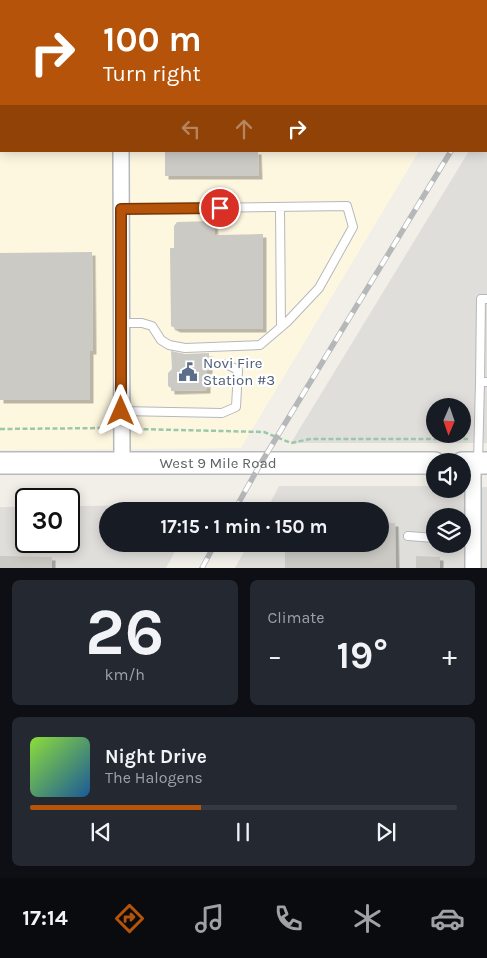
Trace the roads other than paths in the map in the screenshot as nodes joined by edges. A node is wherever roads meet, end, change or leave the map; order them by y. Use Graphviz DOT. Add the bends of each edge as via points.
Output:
graph roads {
  1 [pos="120,152"];
  2 [pos="280,207"];
  3 [pos="121,209"];
  4 [pos="487,298"];
  5 [pos="121,323"];
  6 [pos="281,327"];
  7 [pos="226,364"];
  8 [pos="484,382"];
  9 [pos="121,411"];
  10 [pos="0,463"];
  11 [pos="122,463"];
  12 [pos="426,463"];
  13 [pos="475,463"];
  14 [pos="471,508"];
  15 [pos="408,536"];
  16 [pos="426,537"];
  17 [pos="470,553"];
  18 [pos="473,568"];
  1 -- 3 [label="street"];
  2 -- 3 [label="lane"];
  2 -- 6 [label="lane"];
  2 -- 6 [label="lane" via="347,206 353,227 319,288"];
  3 -- 5 [label="street"];
  4 -- 8 [label="lane" via="480,298"];
  5 -- 6 [label="lane" via="152,326 161,340 185,348 260,345"];
  5 -- 9 [label="street"];
  7 -- 9 [label="lane" via="238,370 236,407 222,413"];
  8 -- 13 [label="lane"];
  9 -- 11 [label="street"];
  10 -- 11 [label="street, West 9 Mile Road"];
  11 -- 12 [label="street, West 9 Mile Road"];
  13 -- 14 [label="street"];
  15 -- 16 [label="lane"];
  17 -- 18 [label="street"];
}
